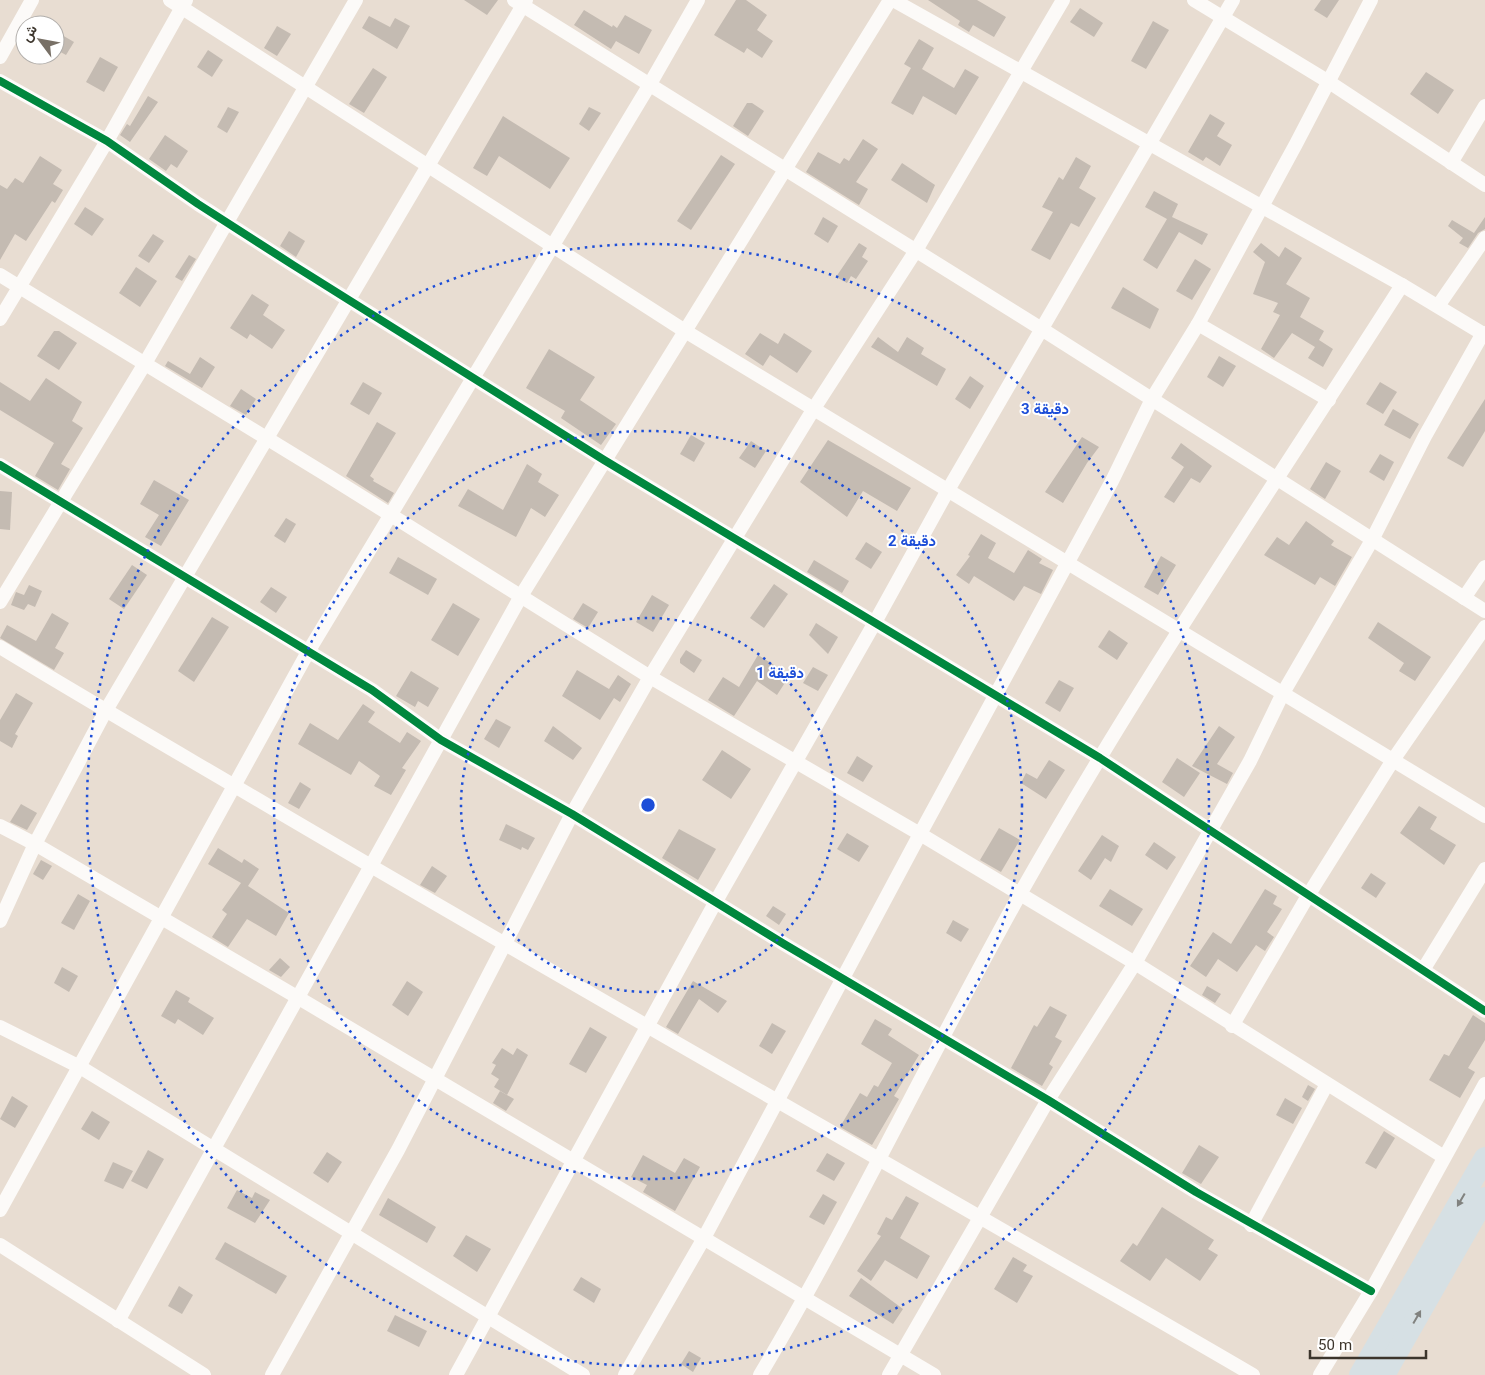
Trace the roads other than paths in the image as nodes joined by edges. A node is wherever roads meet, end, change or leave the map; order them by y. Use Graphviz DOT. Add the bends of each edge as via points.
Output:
graph roads {
  1 [pos="32,0"];
  2 [pos="356,0"];
  3 [pos="698,0"];
  4 [pos="891,0"];
  5 [pos="1063,0"];
  6 [pos="1194,0"];
  7 [pos="1233,0"];
  8 [pos="1370,0"];
  9 [pos="521,2"];
  10 [pos="179,3"];
  11 [pos="1223,18"];
  12 [pos="0,57"];
  13 [pos="1020,71"];
  14 [pos="0,81"];
  15 [pos="1329,82"];
  16 [pos="650,84"];
  17 [pos="305,87"];
  18 [pos="1485,106"];
  19 [pos="107,141"];
  20 [pos="1148,144"];
  21 [pos="1451,163"];
  22 [pos="428,165"];
  23 [pos="784,169"];
  24 [pos="1485,185"];
  25 [pos="1261,205"];
  26 [pos="228,223"];
  27 [pos="1485,238"];
  28 [pos="551,246"];
  29 [pos="915,252"];
  30 [pos="0,275"];
  31 [pos="1402,285"];
  32 [pos="19,286"];
  33 [pos="347,299"];
  34 [pos="1438,306"];
  35 [pos="0,319"];
  36 [pos="1198,324"];
  37 [pos="1040,328"];
  38 [pos="685,331"];
  39 [pos="1484,334"];
  40 [pos="144,365"];
  41 [pos="473,376"];
  42 [pos="1152,399"];
  43 [pos="1329,400"];
  44 [pos="813,410"];
  45 [pos="268,439"];
  46 [pos="604,460"];
  47 [pos="0,464"];
  48 [pos="1275,479"];
  49 [pos="948,490"];
  50 [pos="61,500"];
  51 [pos="390,514"];
  52 [pos="733,538"];
  53 [pos="1372,540"];
  54 [pos="1068,564"];
  55 [pos="1485,567"];
  56 [pos="187,577"];
  57 [pos="521,596"];
  58 [pos="1464,598"];
  59 [pos="0,602"];
  60 [pos="1485,611"];
  61 [pos="874,624"];
  62 [pos="1485,627"];
  63 [pos="1179,630"];
  64 [pos="0,647"];
  65 [pos="308,652"];
  66 [pos="650,677"];
  67 [pos="1283,693"];
  68 [pos="995,696"];
  69 [pos="105,712"];
  70 [pos="441,740"];
  71 [pos="1100,758"];
  72 [pos="1394,760"];
  73 [pos="795,762"];
  74 [pos="233,785"];
  75 [pos="572,814"];
  76 [pos="1485,816"];
  77 [pos="0,826"];
  78 [pos="1210,830"];
  79 [pos="920,834"];
  80 [pos="35,844"];
  81 [pos="370,866"];
  82 [pos="1485,869"];
  83 [pos="1020,894"];
  84 [pos="1309,894"];
  85 [pos="715,903"];
  86 [pos="162,918"];
  87 [pos="0,921"];
  88 [pos="504,946"];
  89 [pos="1135,964"];
  90 [pos="1423,970"];
  91 [pos="844,978"];
  92 [pos="297,997"];
  93 [pos="1485,1011"];
  94 [pos="1232,1026"];
  95 [pos="0,1027"];
  96 [pos="648,1028"];
  97 [pos="944,1038"];
  98 [pos="80,1067"];
  99 [pos="435,1078"];
  100 [pos="1328,1084"];
  101 [pos="1485,1084"];
  102 [pos="776,1100"];
  103 [pos="1048,1100"];
  104 [pos="213,1148"];
  105 [pos="1444,1157"];
  106 [pos="880,1158"];
  107 [pos="1485,1158"];
  108 [pos="574,1161"];
  109 [pos="1485,1198"];
  110 [pos="0,1210"];
  111 [pos="980,1216"];
  112 [pos="1251,1225"];
  113 [pos="353,1233"];
  114 [pos="704,1238"];
  115 [pos="0,1245"];
  116 [pos="1371,1291"];
  117 [pos="806,1298"];
  118 [pos="487,1316"];
  119 [pos="118,1321"];
  120 [pos="900,1355"];
  121 [pos="204,1375"];
  122 [pos="272,1375"];
  123 [pos="456,1375"];
  124 [pos="583,1375"];
  125 [pos="625,1375"];
  126 [pos="760,1375"];
  127 [pos="889,1375"];
  128 [pos="934,1375"];
  129 [pos="1253,1375"];
  130 [pos="1320,1375"];
  131 [pos="1360,1375"];
  132 [pos="1384,1375"];
  1 -- 12 [label="street"];
  2 -- 17 [label="street"];
  3 -- 16 [label="street"];
  4 -- 13 [label="street"];
  4 -- 23 [label="street"];
  5 -- 13 [label="street"];
  6 -- 11 [label="street"];
  7 -- 11 [label="street"];
  8 -- 15 [label="street"];
  9 -- 16 [label="street"];
  9 -- 22 [label="street"];
  10 -- 17 [label="street"];
  10 -- 19 [label="street"];
  11 -- 15 [label="street"];
  11 -- 20 [label="street"];
  13 -- 20 [label="street"];
  13 -- 29 [label="street"];
  14 -- 19 [label="street"];
  15 -- 21 [label="street"];
  15 -- 25 [label="street"];
  16 -- 23 [label="street"];
  16 -- 28 [label="street"];
  17 -- 22 [label="street"];
  17 -- 26 [label="street"];
  18 -- 21 [label="street"];
  19 -- 26 [label="street"];
  19 -- 32 [label="street"];
  20 -- 25 [label="street"];
  20 -- 37 [label="street"];
  21 -- 24 [label="street"];
  22 -- 28 [label="street"];
  22 -- 33 [label="street"];
  23 -- 29 [label="street"];
  23 -- 38 [label="street"];
  25 -- 31 [label="street"];
  25 -- 36 [label="street"];
  26 -- 33 [label="street"];
  26 -- 40 [label="street"];
  27 -- 34 [label="street"];
  28 -- 38 [label="street"];
  28 -- 41 [label="street"];
  29 -- 37 [label="street"];
  29 -- 44 [label="street"];
  30 -- 32 [label="street"];
  31 -- 34 [label="street"];
  31 -- 43 [label="street"];
  32 -- 35 [label="street"];
  32 -- 40 [label="street"];
  33 -- 41 [label="street"];
  33 -- 45 [label="street"];
  34 -- 39 [label="street"];
  36 -- 42 [label="street"];
  36 -- 43 [label="street"];
  37 -- 42 [label="street"];
  37 -- 49 [label="street"];
  38 -- 44 [label="street"];
  38 -- 46 [label="street"];
  39 -- 53 [label="street" via="1425,436"];
  40 -- 45 [label="street"];
  40 -- 50 [label="street"];
  41 -- 46 [label="street"];
  41 -- 51 [label="street"];
  42 -- 48 [label="street"];
  42 -- 54 [label="street"];
  43 -- 48 [label="street"];
  44 -- 49 [label="street"];
  44 -- 52 [label="street"];
  45 -- 51 [label="street"];
  45 -- 56 [label="street"];
  46 -- 52 [label="street"];
  46 -- 57 [label="street"];
  47 -- 50 [label="street"];
  48 -- 53 [label="street"];
  48 -- 63 [label="street"];
  49 -- 54 [label="street"];
  49 -- 61 [label="street"];
  50 -- 56 [label="street"];
  50 -- 59 [label="street"];
  51 -- 57 [label="street"];
  51 -- 65 [label="street"];
  52 -- 61 [label="street"];
  52 -- 66 [label="street"];
  53 -- 58 [label="street"];
  53 -- 67 [label="street"];
  54 -- 63 [label="street"];
  54 -- 68 [label="street"];
  55 -- 58 [label="street"];
  56 -- 65 [label="street"];
  56 -- 69 [label="street"];
  57 -- 66 [label="street"];
  57 -- 70 [label="street"];
  58 -- 60 [label="street"];
  61 -- 68 [label="street"];
  61 -- 73 [label="street"];
  62 -- 72 [label="street"];
  63 -- 67 [label="street"];
  63 -- 71 [label="street"];
  64 -- 69 [label="street"];
  65 -- 70 [label="street" via="372,690"];
  65 -- 74 [label="street"];
  66 -- 73 [label="street"];
  66 -- 75 [label="street"];
  67 -- 72 [label="street"];
  67 -- 78 [label="street" via="1250,761"];
  68 -- 71 [label="street"];
  68 -- 79 [label="street"];
  69 -- 74 [label="street"];
  69 -- 80 [label="street"];
  70 -- 75 [label="street"];
  70 -- 81 [label="street"];
  71 -- 78 [label="street"];
  71 -- 83 [label="street"];
  72 -- 76 [label="street"];
  72 -- 84 [label="street"];
  73 -- 79 [label="street"];
  73 -- 85 [label="street"];
  74 -- 81 [label="street"];
  74 -- 86 [label="street"];
  75 -- 85 [label="street"];
  75 -- 88 [label="street"];
  77 -- 80 [label="street"];
  78 -- 84 [label="street"];
  78 -- 89 [label="street"];
  79 -- 83 [label="street"];
  79 -- 91 [label="street"];
  80 -- 86 [label="street"];
  80 -- 87 [label="street"];
  81 -- 88 [label="street"];
  81 -- 92 [label="street"];
  82 -- 90 [label="street"];
  83 -- 89 [label="street"];
  83 -- 97 [label="street"];
  84 -- 90 [label="street"];
  84 -- 94 [label="street"];
  85 -- 91 [label="street"];
  85 -- 96 [label="street"];
  86 -- 92 [label="street"];
  86 -- 98 [label="street"];
  88 -- 96 [label="street"];
  88 -- 99 [label="street"];
  89 -- 94 [label="street"];
  89 -- 103 [label="street"];
  90 -- 93 [label="street"];
  91 -- 97 [label="street"];
  91 -- 102 [label="street"];
  92 -- 99 [label="street"];
  92 -- 104 [label="street"];
  94 -- 100 [label="street"];
  95 -- 98 [label="street"];
  96 -- 102 [label="street"];
  96 -- 108 [label="street"];
  97 -- 103 [label="street"];
  97 -- 106 [label="street"];
  98 -- 104 [label="street"];
  98 -- 110 [label="street"];
  99 -- 108 [label="street"];
  99 -- 113 [label="street"];
  100 -- 105 [label="street"];
  100 -- 112 [label="street"];
  101 -- 105 [label="street"];
  102 -- 106 [label="street"];
  102 -- 114 [label="street"];
  103 -- 111 [label="street"];
  103 -- 112 [label="street"];
  104 -- 113 [label="street"];
  104 -- 119 [label="street"];
  105 -- 116 [label="street"];
  106 -- 111 [label="street"];
  106 -- 117 [label="street"];
  107 -- 131 [label="highway, one-way"];
  108 -- 114 [label="street"];
  108 -- 118 [label="street"];
  132 -- 109 [label="highway, one-way"];
  111 -- 120 [label="street"];
  111 -- 129 [label="street"];
  112 -- 116 [label="street"];
  113 -- 118 [label="street"];
  113 -- 122 [label="street"];
  114 -- 117 [label="street"];
  114 -- 125 [label="street"];
  115 -- 119 [label="street"];
  116 -- 130 [label="street"];
  117 -- 120 [label="street"];
  117 -- 126 [label="street"];
  118 -- 123 [label="street"];
  118 -- 124 [label="street"];
  119 -- 121 [label="street"];
  120 -- 127 [label="street"];
  120 -- 128 [label="street"];
}
